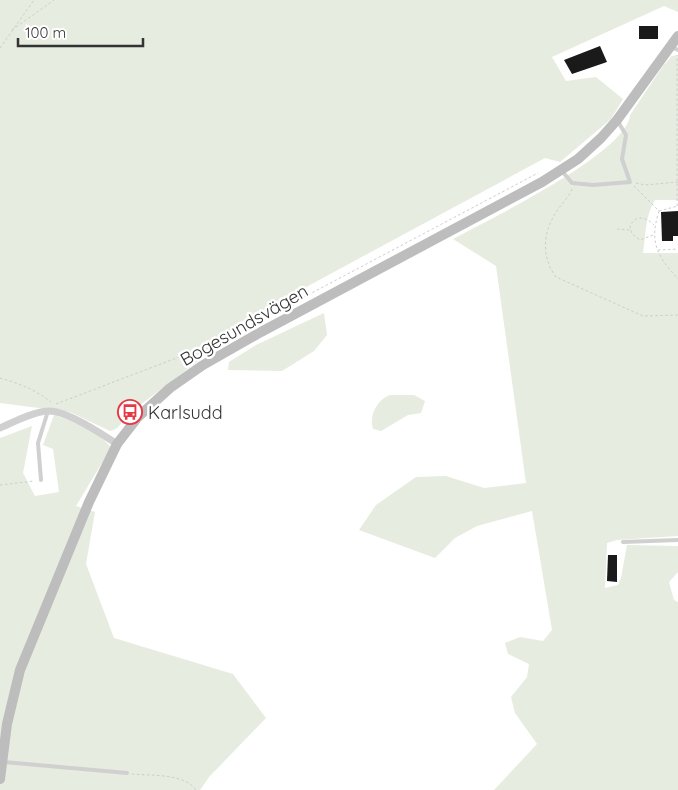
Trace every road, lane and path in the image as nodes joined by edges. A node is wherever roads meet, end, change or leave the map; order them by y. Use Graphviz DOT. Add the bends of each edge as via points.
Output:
graph roads {
  1 [pos="34,0"];
  2 [pos="54,0"];
  3 [pos="10,32"];
  4 [pos="678,36"];
  5 [pos="0,48"];
  6 [pos="675,49"];
  7 [pos="618,120"];
  8 [pos="557,172"];
  9 [pos="630,182"];
  10 [pos="677,182"];
  11 [pos="572,183"];
  12 [pos="677,206"];
  13 [pos="659,211"];
  14 [pos="654,225"];
  15 [pos="618,229"];
  16 [pos="630,230"];
  17 [pos="654,235"];
  18 [pos="678,249"];
  19 [pos="657,250"];
  20 [pos="678,279"];
  21 [pos="678,315"];
  22 [pos="0,378"];
  23 [pos="51,408"];
  24 [pos="0,428"];
  25 [pos="117,444"];
  26 [pos="41,480"];
  27 [pos="0,485"];
  28 [pos="678,540"];
  29 [pos="623,542"];
  30 [pos="2,761"];
  31 [pos="127,773"];
  32 [pos="0,779"];
  33 [pos="196,790"];
  1 -- 3 [label="path"];
  2 -- 3 [label="path"];
  3 -- 5 [label="path"];
  4 -- 6 [label="street, Bogesundsvägen"];
  6 -- 7 [label="street, Bogesundsvägen"];
  6 -- 10 [label="path"];
  7 -- 8 [label="street, Bogesundsvägen" via="590,148"];
  7 -- 9 [label="lane" via="626,135 622,159"];
  8 -- 11 [label="lane"];
  8 -- 23 [label="path" via="543,171 531,176 221,341"];
  8 -- 25 [label="street, Bogesundsvägen" via="203,365 153,403"];
  9 -- 10 [label="path" via="645,185"];
  9 -- 11 [label="lane" via="592,186"];
  9 -- 13 [label="path"];
  10 -- 12 [label="path"];
  11 -- 21 [label="path" via="572,192 550,220 544,248 556,277 643,316"];
  12 -- 13 [label="path"];
  13 -- 14 [label="path"];
  14 -- 16 [label="path" via="640,217 632,223"];
  14 -- 17 [label="path"];
  15 -- 16 [label="path"];
  16 -- 17 [label="path" via="640,240"];
  17 -- 19 [label="path"];
  18 -- 19 [label="path"];
  19 -- 20 [label="path" via="661,260"];
  22 -- 23 [label="path" via="42,395"];
  23 -- 24 [label="street"];
  23 -- 25 [label="street"];
  23 -- 26 [label="lane" via="38,443"];
  25 -- 30 [label="street, Bogesundsvägen" via="89,502 20,670 12,696"];
  26 -- 27 [label="path"];
  28 -- 29 [label="lane"];
  30 -- 31 [label="lane"];
  30 -- 32 [label="street, Bogesundsvägen"];
  31 -- 33 [label="path" via="178,778"];
}
